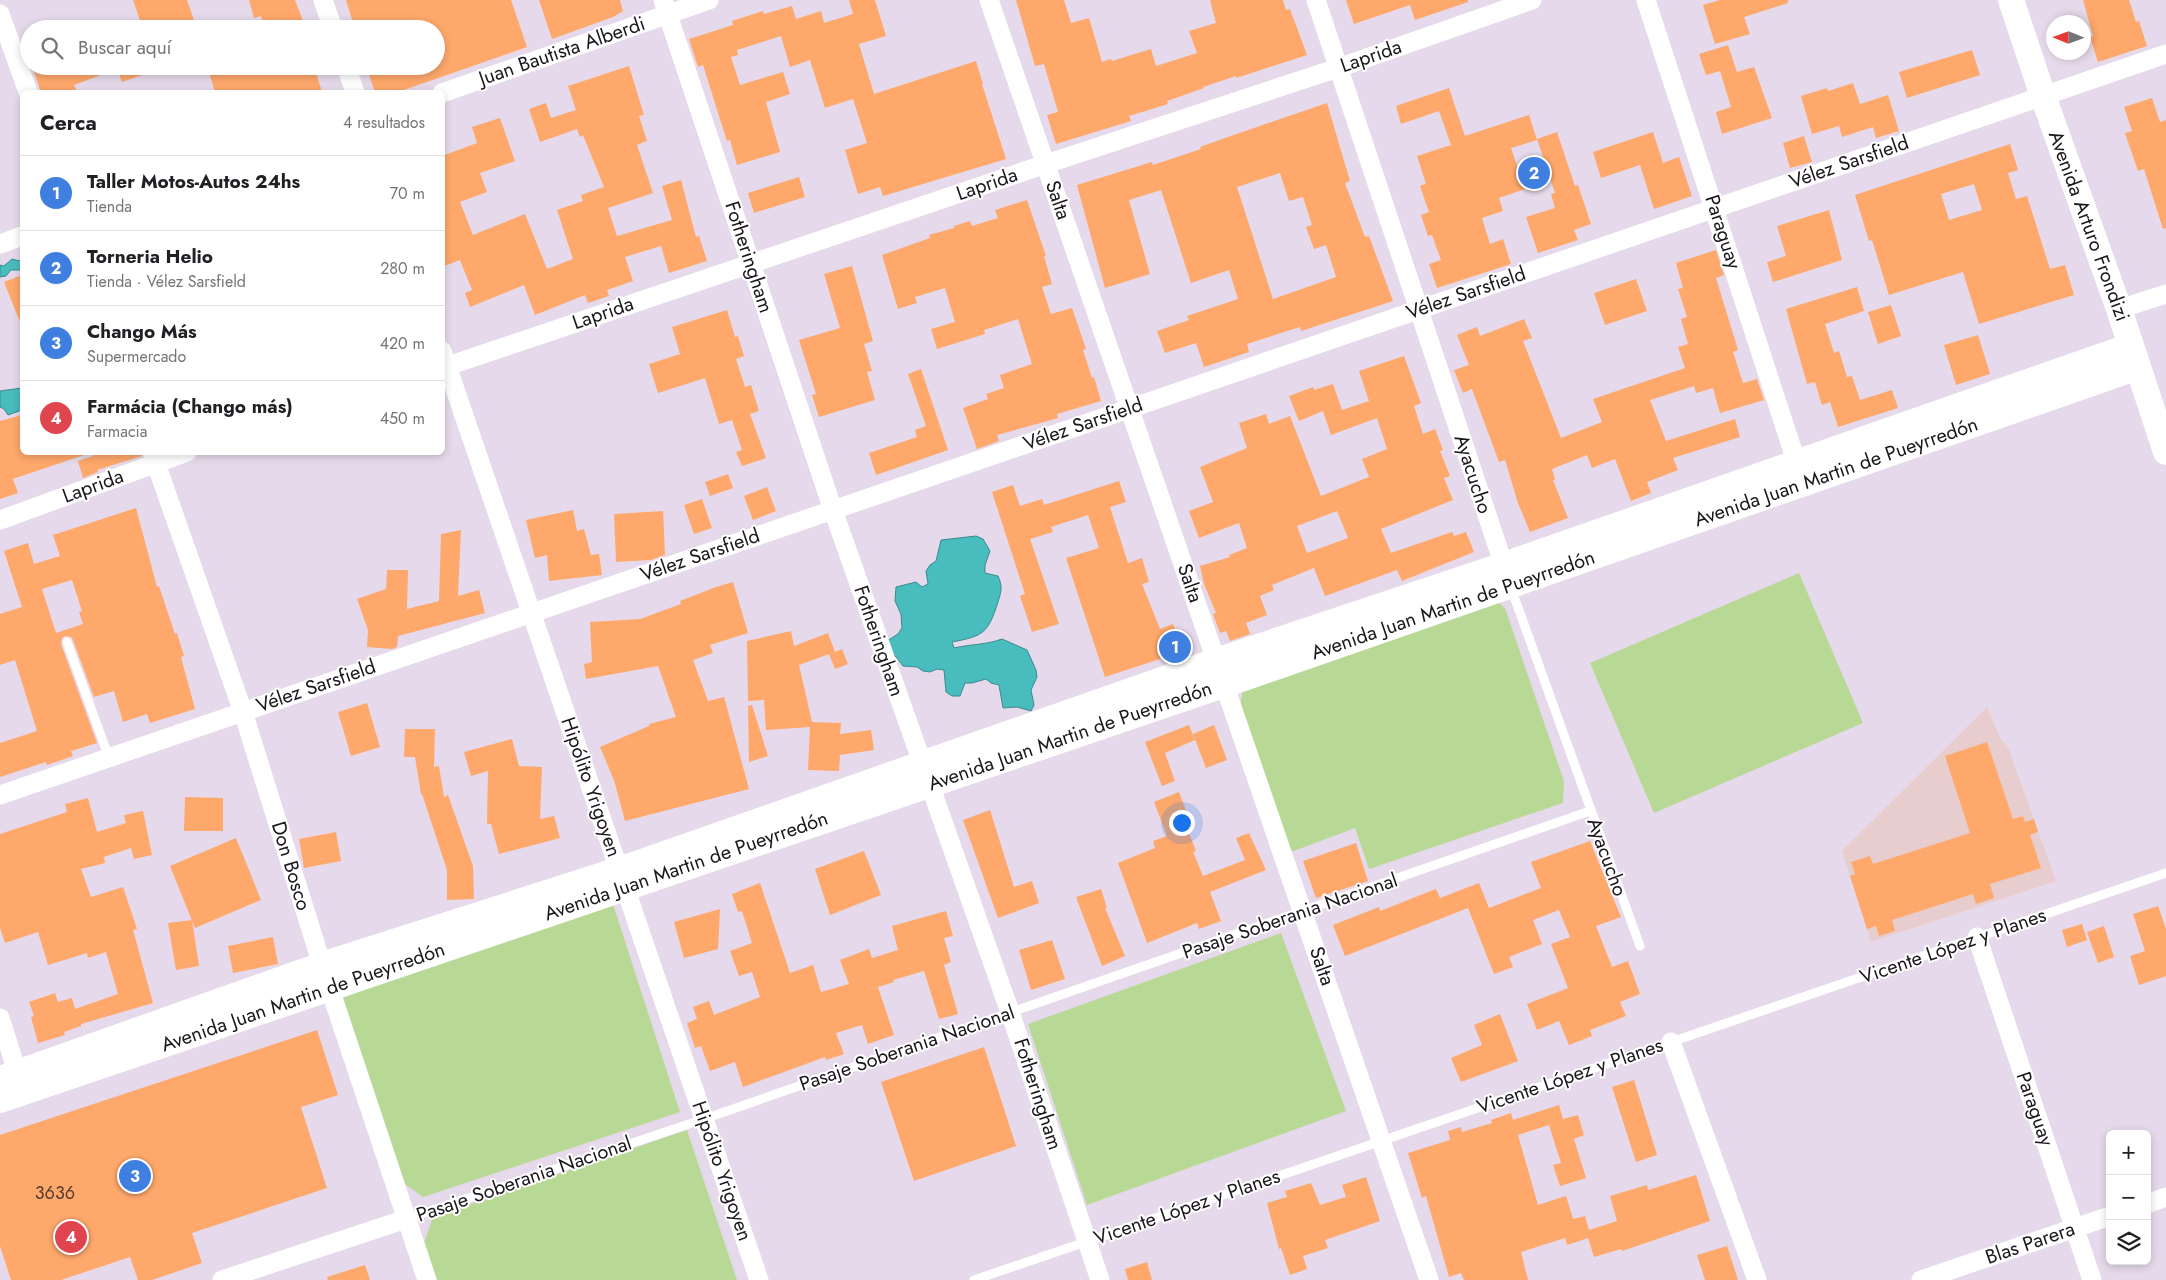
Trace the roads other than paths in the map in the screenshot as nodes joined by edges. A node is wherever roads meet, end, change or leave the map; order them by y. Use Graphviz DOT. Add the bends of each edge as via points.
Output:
graph roads {
  1 [pos="323,0"];
  2 [pos="709,0"];
  3 [pos="989,0"];
  4 [pos="1316,0"];
  5 [pos="1532,0"];
  6 [pos="1646,0"];
  7 [pos="2011,0"];
  8 [pos="665,7"];
  9 [pos="0,14"];
  10 [pos="330,20"];
  11 [pos="2166,54"];
  12 [pos="1338,68"];
  13 [pos="20,70"];
  14 [pos="22,75"];
  15 [pos="349,75"];
  16 [pos="27,90"];
  17 [pos="353,90"];
  18 [pos="445,92"];
  19 [pos="2043,96"];
  20 [pos="1046,164"];
  21 [pos="1715,208"];
  22 [pos="20,237"];
  23 [pos="0,244"];
  24 [pos="751,263"];
  25 [pos="2166,294"];
  26 [pos="1419,309"];
  27 [pos="2119,309"];
  28 [pos="2135,356"];
  29 [pos="445,362"];
  30 [pos="445,365"];
  31 [pos="1130,408"];
  32 [pos="2166,452"];
  33 [pos="170,455"];
  34 [pos="153,458"];
  35 [pos="1797,464"];
  36 [pos="833,510"];
  37 [pos="0,520"];
  38 [pos="1507,575"];
  39 [pos="531,612"];
  40 [pos="67,642"];
  41 [pos="1220,672"];
  42 [pos="243,712"];
  43 [pos="109,758"];
  44 [pos="925,774"];
  45 [pos="0,795"];
  46 [pos="1590,812"];
  47 [pos="2166,873"];
  48 [pos="622,878"];
  49 [pos="1303,911"];
  50 [pos="1977,938"];
  51 [pos="1640,946"];
  52 [pos="326,976"];
  53 [pos="1010,1012"];
  54 [pos="0,1018"];
  55 [pos="1671,1042"];
  56 [pos="14,1081"];
  57 [pos="0,1100"];
  58 [pos="704,1118"];
  59 [pos="1382,1141"];
  60 [pos="2166,1197"];
  61 [pos="2151,1203"];
  62 [pos="2106,1217"];
  63 [pos="406,1219"];
  64 [pos="2075,1228"];
  65 [pos="1087,1242"];
  66 [pos="222,1280"];
  67 [pos="427,1280"];
  68 [pos="759,1280"];
  69 [pos="974,1280"];
  70 [pos="1100,1280"];
  71 [pos="1429,1280"];
  72 [pos="1757,1280"];
  73 [pos="1921,1280"];
  74 [pos="2092,1280"];
  1 -- 10 [label="street"];
  2 -- 8 [label="street, Juan Bautista Alberdi"];
  3 -- 20 [label="street, Salta"];
  4 -- 12 [label="street, Ayacucho"];
  5 -- 12 [label="street, Laprida"];
  6 -- 21 [label="street, Paraguay"];
  7 -- 19 [label="main road, Avenida Arturo Frondizi"];
  8 -- 18 [label="street, Juan Bautista Alberdi"];
  8 -- 24 [label="street, Fotheringham"];
  9 -- 13 [label="street"];
  11 -- 19 [label="street, Vélez Sarsfield"];
  12 -- 20 [label="street, Laprida"];
  12 -- 26 [label="street, Ayacucho"];
  14 -- 16 [label="street"];
  15 -- 17 [label="street"];
  19 -- 21 [label="street, Vélez Sarsfield"];
  19 -- 27 [label="main road, Avenida Arturo Frondizi"];
  20 -- 24 [label="street, Laprida"];
  20 -- 31 [label="street, Salta"];
  21 -- 26 [label="street, Vélez Sarsfield"];
  21 -- 35 [label="street, Paraguay"];
  22 -- 23 [label="street"];
  24 -- 29 [label="street, Laprida"];
  24 -- 36 [label="street, Fotheringham"];
  25 -- 27 [label="street"];
  26 -- 31 [label="street, Vélez Sarsfield"];
  26 -- 38 [label="street, Ayacucho"];
  27 -- 28 [label="main road, Avenida Arturo Frondizi"];
  28 -- 32 [label="main road, Avenida Arturo Frondizi"];
  28 -- 35 [label="main road, Avenida Juan Martin de Pueyrredón"];
  28 -- 38 [label="main road, Avenida Juan Martin de Pueyrredón"];
  30 -- 39 [label="street, Hipólito Yrigoyen"];
  31 -- 36 [label="street, Vélez Sarsfield"];
  31 -- 41 [label="street, Salta"];
  33 -- 34 [label="street, Laprida"];
  34 -- 37 [label="street, Laprida"];
  34 -- 42 [label="street, Don Bosco"];
  35 -- 38 [label="main road, Avenida Juan Martin de Pueyrredón"];
  36 -- 39 [label="street, Vélez Sarsfield"];
  36 -- 44 [label="street, Fotheringham"];
  38 -- 41 [label="main road, Avenida Juan Martin de Pueyrredón"];
  38 -- 46 [label="lane, Ayacucho"];
  39 -- 42 [label="street, Vélez Sarsfield"];
  39 -- 48 [label="street, Hipólito Yrigoyen"];
  40 -- 43 [label="lane"];
  41 -- 44 [label="main road, Avenida Juan Martin de Pueyrredón"];
  41 -- 49 [label="street, Salta"];
  42 -- 43 [label="street, Vélez Sarsfield"];
  42 -- 52 [label="street, Don Bosco"];
  43 -- 45 [label="street, Vélez Sarsfield"];
  44 -- 48 [label="main road, Avenida Juan Martin de Pueyrredón"];
  44 -- 53 [label="street, Fotheringham"];
  46 -- 49 [label="lane, Pasaje Soberania Nacional"];
  46 -- 51 [label="lane, Ayacucho"];
  47 -- 50 [label="lane, Vicente López y Planes"];
  48 -- 52 [label="main road, Avenida Juan Martin de Pueyrredón"];
  48 -- 58 [label="street, Hipólito Yrigoyen"];
  49 -- 53 [label="lane, Pasaje Soberania Nacional"];
  49 -- 59 [label="street, Salta"];
  50 -- 55 [label="lane, Vicente López y Planes"];
  50 -- 64 [label="street, Paraguay"];
  52 -- 56 [label="main road, Avenida Juan Martin de Pueyrredón"];
  52 -- 63 [label="street, Don Bosco"];
  53 -- 58 [label="lane, Pasaje Soberania Nacional"];
  53 -- 65 [label="street, Fotheringham"];
  54 -- 56 [label="street"];
  55 -- 59 [label="lane, Vicente López y Planes"];
  55 -- 72 [label="street"];
  56 -- 57 [label="main road, Avenida Juan Martin de Pueyrredón"];
  58 -- 63 [label="lane, Pasaje Soberania Nacional"];
  58 -- 68 [label="street, Hipólito Yrigoyen"];
  59 -- 65 [label="lane, Vicente López y Planes"];
  59 -- 71 [label="street, Salta"];
  60 -- 61 [label="street"];
  62 -- 64 [label="street, Blas Parera"];
  63 -- 66 [label="street, Pasaje Soberania Nacional"];
  63 -- 67 [label="street, Don Bosco"];
  64 -- 73 [label="street, Blas Parera"];
  64 -- 74 [label="street, Paraguay"];
  65 -- 69 [label="lane, Vicente López y Planes"];
  65 -- 70 [label="street, Fotheringham"];
}
